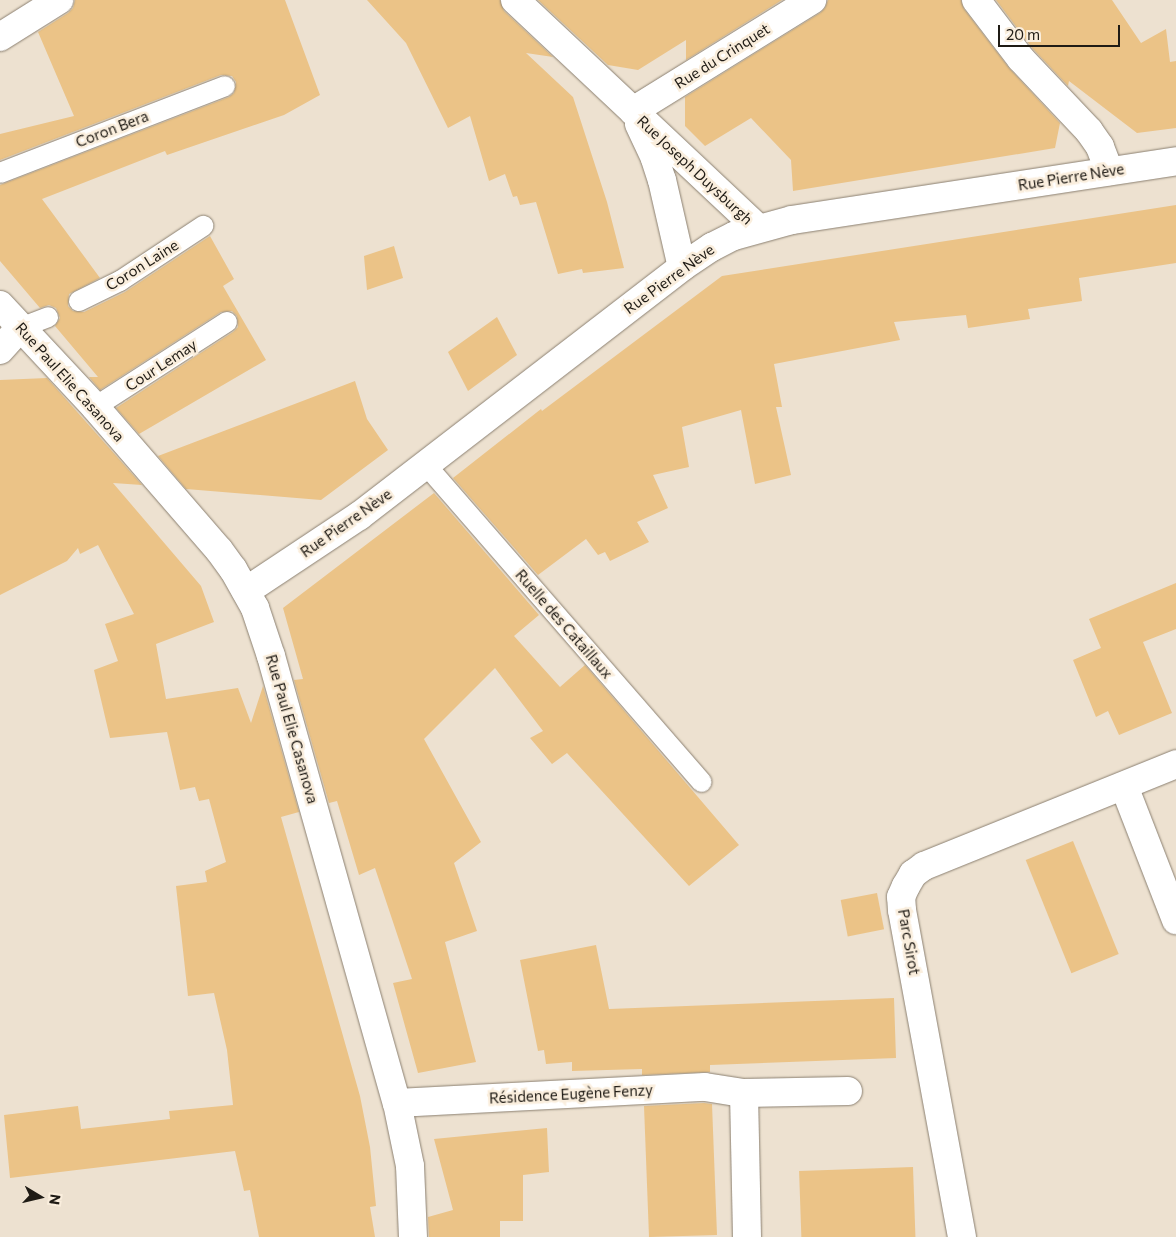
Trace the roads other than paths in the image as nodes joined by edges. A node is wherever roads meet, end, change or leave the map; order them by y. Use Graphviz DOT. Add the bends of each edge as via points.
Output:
graph roads {
  1 [pos="59,0"];
  2 [pos="515,0"];
  3 [pos="812,0"];
  4 [pos="976,0"];
  5 [pos="0,37"];
  6 [pos="225,86"];
  7 [pos="633,111"];
  8 [pos="1176,161"];
  9 [pos="1109,172"];
  10 [pos="0,173"];
  11 [pos="203,226"];
  12 [pos="758,228"];
  13 [pos="682,267"];
  14 [pos="79,301"];
  15 [pos="0,305"];
  16 [pos="48,318"];
  17 [pos="227,322"];
  18 [pos="20,328"];
  19 [pos="0,350"];
  20 [pos="95,407"];
  21 [pos="426,465"];
  22 [pos="246,591"];
  23 [pos="1176,764"];
  24 [pos="702,782"];
  25 [pos="1124,786"];
  26 [pos="1176,920"];
  27 [pos="848,1091"];
  28 [pos="744,1093"];
  29 [pos="397,1104"];
  30 [pos="413,1237"];
  31 [pos="747,1237"];
  32 [pos="962,1237"];
  1 -- 5 [label="street"];
  2 -- 7 [label="street, Rue Joseph Duysburgh"];
  3 -- 7 [label="street, Rue du Crinquet"];
  4 -- 9 [label="street" via="1021,59 1089,131 1100,146"];
  6 -- 10 [label="lane, Coron Bera"];
  7 -- 12 [label="street, Rue Joseph Duysburgh"];
  7 -- 13 [label="street, Rue Joseph Duysburgh" via="660,173"];
  8 -- 9 [label="street, Rue Pierre Nève"];
  9 -- 12 [label="street, Rue Pierre Nève" via="792,220"];
  11 -- 14 [label="lane, Coron Laine" via="120,281"];
  12 -- 13 [label="street, Rue Pierre Nève" via="712,247"];
  13 -- 21 [label="street, Rue Pierre Nève"];
  15 -- 18 [label="street, Rue Paul Elie Casanova"];
  16 -- 18 [label="lane"];
  17 -- 20 [label="lane, Cour Lemay"];
  18 -- 19 [label="street"];
  18 -- 20 [label="street, Rue Paul Elie Casanova"];
  20 -- 22 [label="street, Rue Paul Elie Casanova" via="219,550"];
  21 -- 22 [label="street, Rue Pierre Nève" via="359,516"];
  21 -- 24 [label="lane, Ruelle des Cataillaux"];
  22 -- 29 [label="street, Rue Paul Elie Casanova" via="271,656"];
  23 -- 25 [label="street, Parc Sirot"];
  25 -- 26 [label="street"];
  25 -- 32 [label="street, Parc Sirot" via="924,866 913,874 902,897"];
  27 -- 28 [label="street, Résidence Eugène Fenzy"];
  28 -- 29 [label="street, Résidence Eugène Fenzy" via="705,1087"];
  28 -- 31 [label="street"];
  29 -- 30 [label="street, Rue Paul Elie Casanova" via="410,1166"];
}
